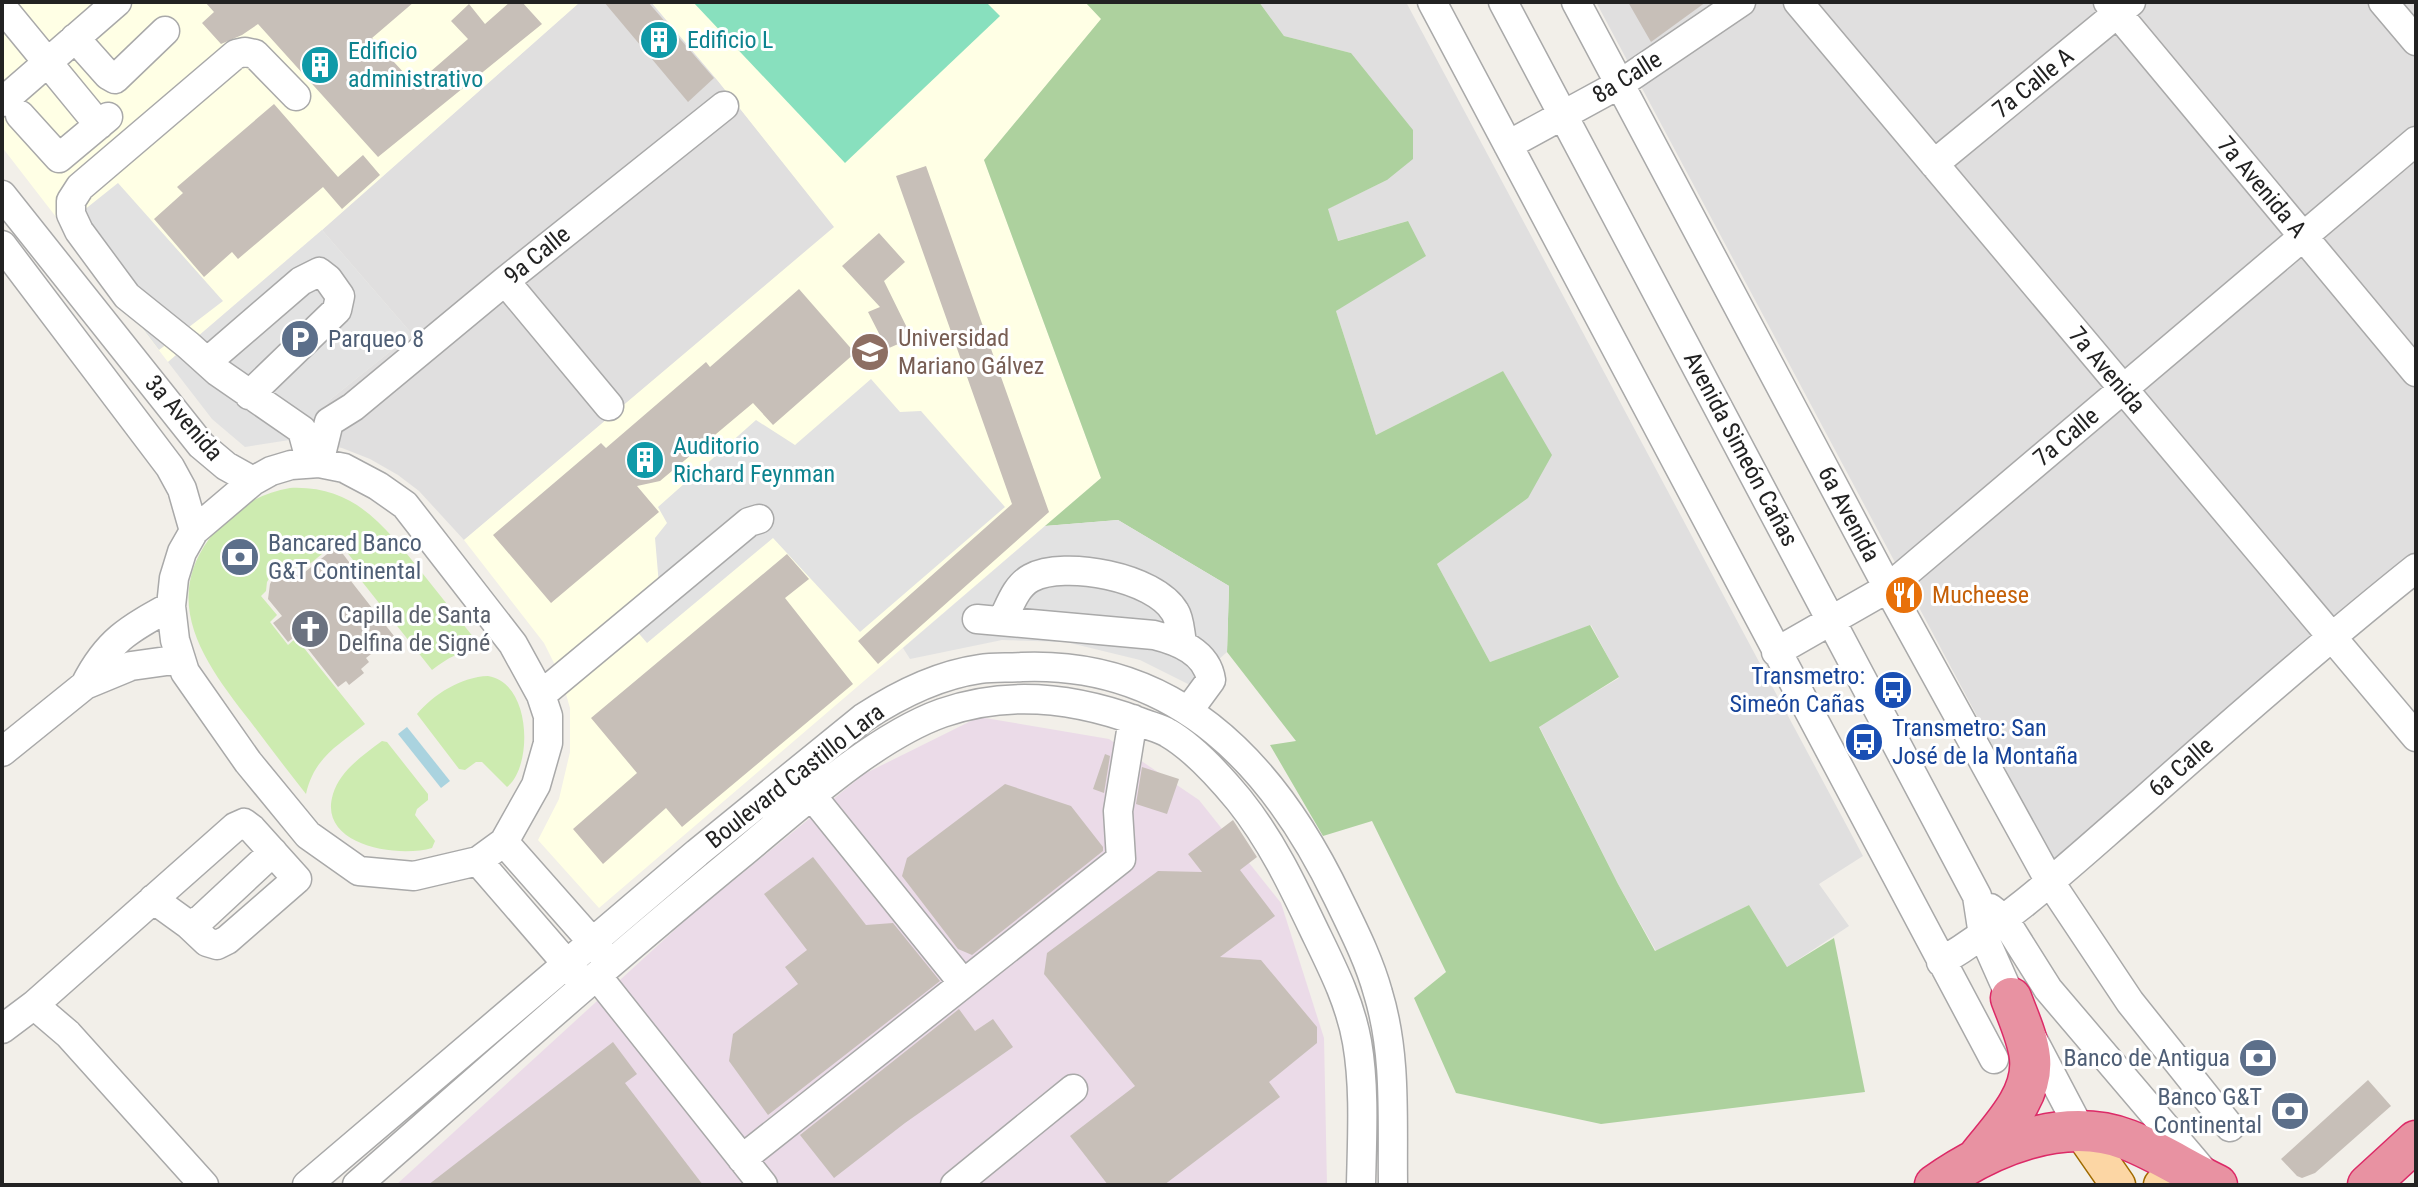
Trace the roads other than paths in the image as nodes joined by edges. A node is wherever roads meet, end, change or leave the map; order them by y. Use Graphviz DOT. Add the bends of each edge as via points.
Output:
graph roads {
  1 [pos="117,2"];
  2 [pos="1432,2"];
  3 [pos="1503,2"];
  4 [pos="1576,2"];
  5 [pos="1741,2"];
  6 [pos="1798,2"];
  7 [pos="2383,2"];
  8 [pos="2119,6"];
  9 [pos="2,7"];
  10 [pos="165,31"];
  11 [pos="75,38"];
  12 [pos="2416,41"];
  13 [pos="47,64"];
  14 [pos="1620,84"];
  15 [pos="296,96"];
  16 [pos="724,106"];
  17 [pos="11,108"];
  18 [pos="1563,115"];
  19 [pos="2416,141"];
  20 [pos="1508,145"];
  21 [pos="1934,164"];
  22 [pos="2,195"];
  23 [pos="2303,237"];
  24 [pos="3,249"];
  25 [pos="505,281"];
  26 [pos="207,362"];
  27 [pos="2416,372"];
  28 [pos="2123,389"];
  29 [pos="249,395"];
  30 [pos="609,406"];
  31 [pos="321,464"];
  32 [pos="253,481"];
  33 [pos="759,519"];
  34 [pos="194,531"];
  35 [pos="2416,568"];
  36 [pos="1888,588"];
  37 [pos="171,606"];
  38 [pos="1832,620"];
  39 [pos="2331,636"];
  40 [pos="1182,642"];
  41 [pos="1776,652"];
  42 [pos="181,659"];
  43 [pos="85,685"];
  44 [pos="541,695"];
  45 [pos="883,705"];
  46 [pos="1189,710"];
  47 [pos="1133,719"];
  48 [pos="1218,732"];
  49 [pos="898,733"];
  50 [pos="2416,737"];
  51 [pos="2,752"];
  52 [pos="1197,757"];
  53 [pos="780,785"];
  54 [pos="806,801"];
  55 [pos="504,842"];
  56 [pos="697,853"];
  57 [pos="478,861"];
  58 [pos="716,874"];
  59 [pos="2050,882"];
  60 [pos="153,899"];
  61 [pos="1993,927"];
  62 [pos="593,942"];
  63 [pos="1941,962"];
  64 [pos="567,964"];
  65 [pos="598,975"];
  66 [pos="963,983"];
  67 [pos="34,1005"];
  68 [pos="2,1029"];
  69 [pos="2005,1035"];
  70 [pos="1357,1044"];
  71 [pos="1391,1044"];
  72 [pos="435,1076"];
  73 [pos="1073,1089"];
  74 [pos="455,1099"];
  75 [pos="2230,1127"];
  76 [pos="2082,1133"];
  77 [pos="2416,1141"];
  78 [pos="742,1159"];
  79 [pos="1975,1161"];
  80 [pos="2198,1181"];
  81 [pos="203,1185"];
  82 [pos="307,1185"];
  83 [pos="357,1185"];
  84 [pos="763,1185"];
  85 [pos="955,1185"];
  86 [pos="1361,1185"];
  87 [pos="1393,1185"];
  88 [pos="1935,1185"];
  89 [pos="2118,1185"];
  90 [pos="2368,1185"];
  1 -- 11 [label="street"];
  2 -- 20 [label="street"];
  3 -- 18 [label="street, Avenida Simeón Cañas"];
  4 -- 14 [label="street, 6a Avenida"];
  5 -- 14 [label="street, 8a Calle"];
  6 -- 21 [label="street, 7a Avenida"];
  7 -- 12 [label="street"];
  8 -- 21 [label="street, 7a Calle A"];
  8 -- 23 [label="street, 7a Avenida A"];
  9 -- 13 [label="street"];
  10 -- 11 [label="street" via="115,79"];
  11 -- 13 [label="street"];
  13 -- 17 [label="street"];
  13 -- 17 [label="street" via="104,121 59,158"];
  14 -- 18 [label="street, 8a Calle"];
  14 -- 36 [label="street, 6a Avenida"];
  15 -- 26 [label="street" via="255,54 236,54 80,187 71,201 79,231 127,296"];
  16 -- 25 [label="street, 9a Calle"];
  18 -- 20 [label="street, 8a Calle"];
  18 -- 38 [label="street, Avenida Simeón Cañas"];
  19 -- 23 [label="street, 7a Calle"];
  20 -- 41 [label="street"];
  21 -- 28 [label="street, 7a Avenida"];
  22 -- 32 [label="street, 3a Avenida" via="201,445"];
  23 -- 27 [label="street, 7a Avenida A"];
  23 -- 28 [label="street, 7a Calle"];
  24 -- 34 [label="street, 3a Avenida" via="170,467"];
  25 -- 30 [label="street"];
  25 -- 31 [label="street, 9a Calle" via="353,407"];
  26 -- 29 [label="street"];
  26 -- 29 [label="street" via="301,281 323,274 340,296 337,310"];
  28 -- 36 [label="street, 7a Calle"];
  28 -- 39 [label="street, 7a Avenida"];
  29 -- 31 [label="street" via="302,430"];
  31 -- 32 [label="street" via="271,471"];
  31 -- 44 [label="street" via="344,468 405,505 513,644"];
  32 -- 34 [label="street"];
  33 -- 44 [label="street"];
  34 -- 37 [label="street" via="174,578"];
  35 -- 39 [label="street, 6a Calle"];
  36 -- 38 [label="street, 7a Calle"];
  36 -- 59 [label="street, 6a Avenida"];
  37 -- 42 [label="street"];
  37 -- 43 [label="street" via="107,648"];
  38 -- 41 [label="street, 7a Calle"];
  38 -- 61 [label="street, Avenida Simeón Cañas"];
  39 -- 50 [label="street, 7a Avenida"];
  39 -- 59 [label="street, 6a Calle"];
  40 -- 40 [label="street" via="1154,635 990,619 1019,587 1047,572 1100,574 1135,582 1164,600 1176,613"];
  40 -- 46 [label="street" via="1209,668 1211,680"];
  41 -- 63 [label="street"];
  42 -- 43 [label="street" via="131,666"];
  42 -- 57 [label="street" via="248,762 324,848 359,871 373,873 414,876"];
  43 -- 51 [label="street"];
  44 -- 55 [label="street" via="548,743 536,785"];
  45 -- 46 [label="street, Boulevard Castillo Lara" via="925,684 980,669 1038,666 1097,672"];
  45 -- 49 [label="street"];
  45 -- 53 [label="street, Boulevard Castillo Lara"];
  46 -- 48 [label="street, Boulevard Castillo Lara"];
  47 -- 49 [label="street, Boulevard Castillo Lara" via="1069,701 1011,699 941,714"];
  47 -- 52 [label="street, Boulevard Castillo Lara" via="1168,733"];
  47 -- 66 [label="street" via="1118,811 1121,859"];
  48 -- 52 [label="street"];
  48 -- 71 [label="street, Boulevard Castillo Lara" via="1278,797 1320,861 1359,942"];
  49 -- 54 [label="street, Boulevard Castillo Lara"];
  52 -- 70 [label="street, Boulevard Castillo Lara" via="1260,826 1286,871 1344,993"];
  53 -- 54 [label="street"];
  53 -- 56 [label="street, Boulevard Castillo Lara"];
  54 -- 58 [label="street, Boulevard Castillo Lara"];
  54 -- 66 [label="street"];
  55 -- 57 [label="street"];
  55 -- 62 [label="street"];
  56 -- 58 [label="street"];
  56 -- 62 [label="street, Boulevard Castillo Lara"];
  57 -- 64 [label="street"];
  58 -- 65 [label="street, Boulevard Castillo Lara"];
  59 -- 61 [label="street, 6a Calle"];
  59 -- 75 [label="street, 6a Avenida" via="2130,1002"];
  60 -- 60 [label="street" via="244,823 273,852 189,925"];
  60 -- 67 [label="street"];
  61 -- 63 [label="street, 6a Calle"];
  61 -- 69 [label="street, Avenida Simeón Cañas"];
  61 -- 80 [label="street, Avenida Simeón Cañas"];
  62 -- 64 [label="street, Boulevard Castillo Lara"];
  62 -- 65 [label="street"];
  63 -- 69 [label="street"];
  64 -- 65 [label="street"];
  64 -- 72 [label="street, Boulevard Castillo Lara"];
  65 -- 74 [label="street, Boulevard Castillo Lara"];
  65 -- 78 [label="street"];
  66 -- 78 [label="street"];
  67 -- 68 [label="street"];
  67 -- 81 [label="street" via="68,1034"];
  69 -- 76 [label="street, Avenida Simeón Cañas"];
  69 -- 79 [label="highway" via="2031,1062 2026,1090"];
  70 -- 71 [label="street"];
  70 -- 86 [label="street, Boulevard Castillo Lara"];
  71 -- 87 [label="street, Boulevard Castillo Lara"];
  72 -- 74 [label="street"];
  72 -- 82 [label="street, Boulevard Castillo Lara"];
  73 -- 85 [label="street"];
  74 -- 83 [label="street, Boulevard Castillo Lara"];
  76 -- 79 [label="highway" via="2037,1136"];
  76 -- 80 [label="highway" via="2129,1141"];
  76 -- 89 [label="main road"];
  77 -- 90 [label="highway"];
  78 -- 84 [label="street"];
  79 -- 88 [label="highway"];
}
